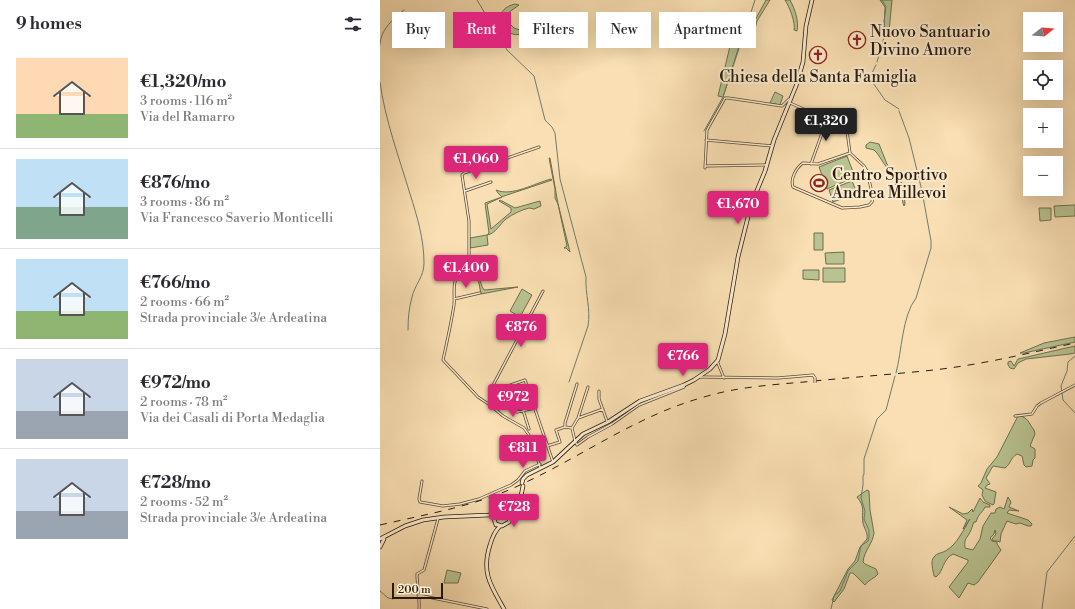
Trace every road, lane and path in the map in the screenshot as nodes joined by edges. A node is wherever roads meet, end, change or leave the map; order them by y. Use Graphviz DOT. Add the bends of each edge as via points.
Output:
graph roads {
  1 [pos="812,0"];
  2 [pos="790,101"];
  3 [pos="827,119"];
  4 [pos="706,140"];
  5 [pos="772,146"];
  6 [pos="539,147"];
  7 [pos="850,153"];
  8 [pos="811,164"];
  9 [pos="767,166"];
  10 [pos="491,182"];
  11 [pos="464,191"];
  12 [pos="543,291"];
  13 [pos="480,294"];
  14 [pos="454,298"];
  15 [pos="501,330"];
  16 [pos="519,338"];
  17 [pos="717,361"];
  18 [pos="698,377"];
  19 [pos="724,378"];
  20 [pos="815,383"];
  21 [pos="576,384"];
  22 [pos="1075,384"];
  23 [pos="588,387"];
  24 [pos="599,391"];
  25 [pos="496,400"];
  26 [pos="521,404"];
  27 [pos="490,405"];
  28 [pos="535,408"];
  29 [pos="603,409"];
  30 [pos="523,412"];
  31 [pos="1015,416"];
  32 [pos="578,418"];
  33 [pos="608,421"];
  34 [pos="565,427"];
  35 [pos="529,428"];
  36 [pos="572,428"];
  37 [pos="575,441"];
  38 [pos="547,446"];
  39 [pos="554,462"];
  40 [pos="540,464"];
  41 [pos="541,469"];
  42 [pos="422,481"];
  43 [pos="496,514"];
  44 [pos="510,514"];
  45 [pos="489,515"];
  46 [pos="439,517"];
  47 [pos="494,518"];
  48 [pos="496,524"];
  49 [pos="500,526"];
  50 [pos="496,531"];
  51 [pos="385,538"];
  52 [pos="380,539"];
  53 [pos="380,545"];
  54 [pos="418,595"];
  55 [pos="419,609"];
  56 [pos="487,609"];
  57 [pos="504,609"];
  1 -- 2 [label="main road" via="806,26 803,62"];
  2 -- 3 [label="street"];
  2 -- 4 [label="street" via="789,99 782,106 726,98 708,127"];
  2 -- 5 [label="main road"];
  3 -- 7 [label="street" via="847,130"];
  3 -- 8 [label="street"];
  4 -- 5 [label="street"];
  4 -- 9 [label="street" via="705,167"];
  5 -- 9 [label="main road"];
  6 -- 11 [label="street" via="463,173"];
  7 -- 8 [label="street"];
  7 -- 8 [label="street" via="868,172 873,199 867,206 842,208 793,187 793,178 799,166 804,162"];
  9 -- 17 [label="main road" via="749,210 721,354"];
  10 -- 11 [label="street"];
  11 -- 14 [label="street" via="469,221 469,270 456,277"];
  12 -- 16 [label="street"];
  13 -- 14 [label="street"];
  14 -- 27 [label="street" via="443,360 478,398"];
  15 -- 16 [label="street"];
  16 -- 27 [label="street" via="491,389"];
  17 -- 18 [label="main road"];
  17 -- 19 [label="street"];
  18 -- 19 [label="street"];
  18 -- 37 [label="main road" via="636,403"];
  19 -- 20 [label="street, bridge" via="813,375"];
  21 -- 34 [label="street"];
  22 -- 31 [label="street" via="1041,403 1032,414"];
  23 -- 32 [label="street"];
  24 -- 29 [label="street" via="598,398"];
  25 -- 27 [label="street"];
  25 -- 28 [label="street" via="502,388 526,380"];
  25 -- 30 [label="street" via="515,411"];
  26 -- 30 [label="street"];
  27 -- 40 [label="street" via="527,431"];
  28 -- 30 [label="street"];
  28 -- 38 [label="street"];
  29 -- 32 [label="street"];
  29 -- 33 [label="street"];
  30 -- 35 [label="street"];
  32 -- 36 [label="street"];
  34 -- 36 [label="street"];
  34 -- 38 [label="street" via="556,430 560,442"];
  36 -- 37 [label="street"];
  37 -- 39 [label="main road"];
  38 -- 39 [label="street"];
  39 -- 41 [label="main road"];
  40 -- 41 [label="street"];
  40 -- 42 [label="street" via="525,471 511,485 460,504 443,506 420,502"];
  41 -- 44 [label="main road" via="525,476 521,496"];
  43 -- 44 [label="main road" via="503,511"];
  43 -- 45 [label="main road"];
  43 -- 47 [label="main road"];
  44 -- 49 [label="main road" via="509,523"];
  45 -- 46 [label="main road"];
  45 -- 47 [label="main road"];
  46 -- 51 [label="main road" via="411,524"];
  46 -- 54 [label="street" via="424,570 416,574"];
  47 -- 48 [label="main road"];
  48 -- 49 [label="main road"];
  48 -- 50 [label="main road"];
  49 -- 50 [label="main road"];
  50 -- 57 [label="main road" via="489,550 486,570"];
  51 -- 52 [label="main road"];
  51 -- 53 [label="main road"];
  54 -- 55 [label="street"];
  54 -- 56 [label="street"];
}
